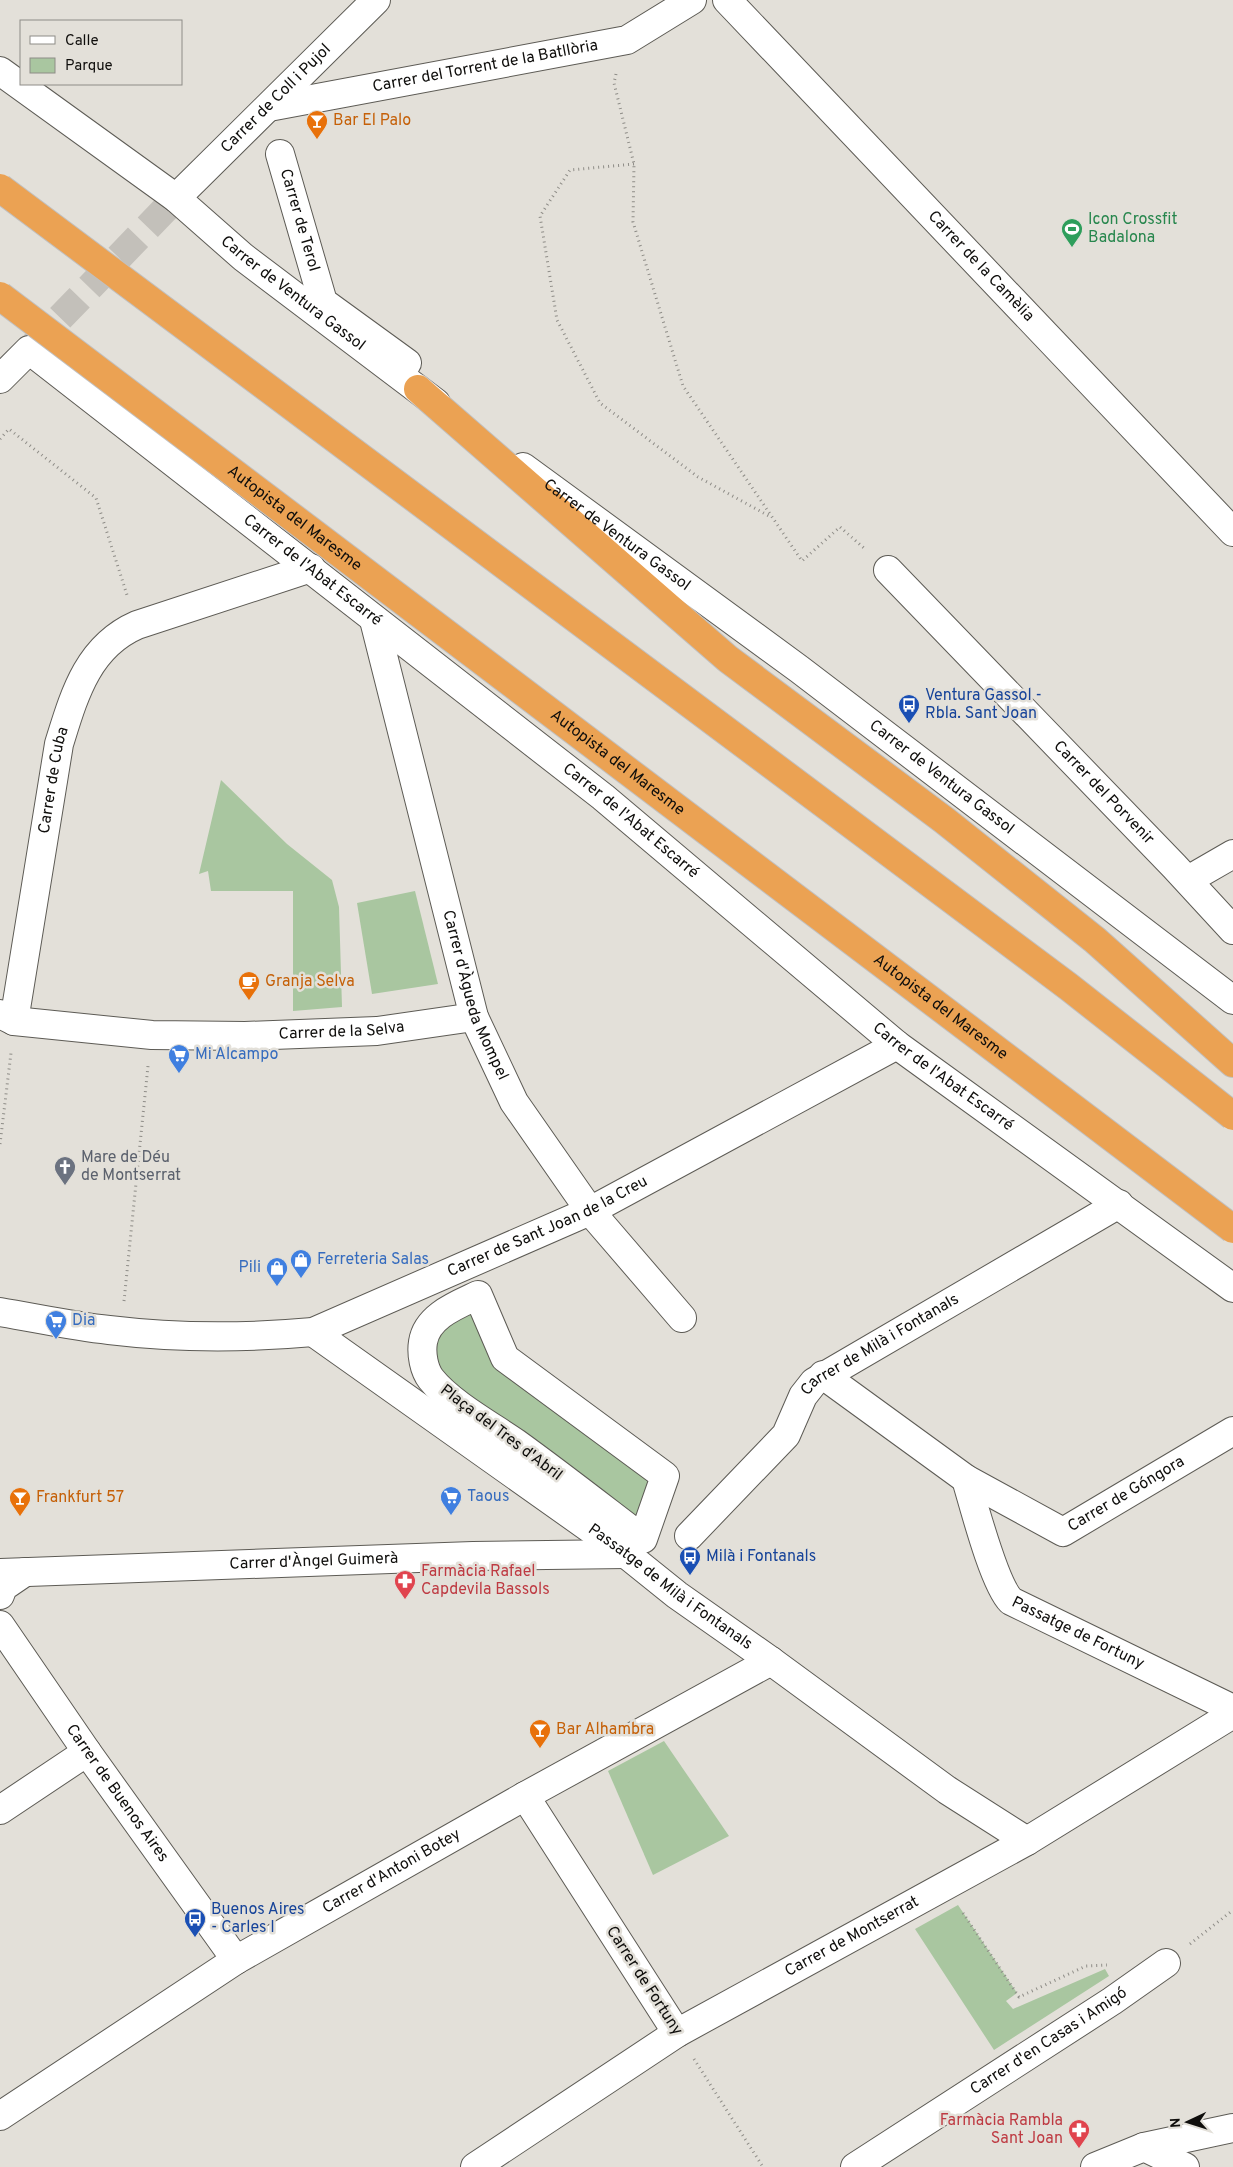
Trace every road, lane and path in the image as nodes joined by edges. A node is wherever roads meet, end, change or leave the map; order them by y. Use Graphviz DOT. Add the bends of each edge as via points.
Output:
graph roads {
  1 [pos="376,0"];
  2 [pos="692,0"];
  3 [pos="727,0"];
  4 [pos="627,40"];
  5 [pos="0,71"];
  6 [pos="268,107"];
  7 [pos="280,154"];
  8 [pos="634,164"];
  9 [pos="0,188"];
  10 [pos="176,198"];
  11 [pos="0,296"];
  12 [pos="407,363"];
  13 [pos="0,379"];
  14 [pos="418,389"];
  15 [pos="0,439"];
  16 [pos="771,517"];
  17 [pos="1233,532"];
  18 [pos="311,568"];
  19 [pos="888,570"];
  20 [pos="374,620"];
  21 [pos="137,625"];
  22 [pos="1233,854"];
  23 [pos="1188,880"];
  24 [pos="1233,930"];
  25 [pos="1233,1000"];
  26 [pos="7,1017"];
  27 [pos="474,1017"];
  28 [pos="152,1035"];
  29 [pos="897,1045"];
  30 [pos="1228,1058"];
  31 [pos="1233,1116"];
  32 [pos="0,1144"];
  33 [pos="1119,1204"];
  34 [pos="590,1211"];
  35 [pos="1233,1229"];
  36 [pos="1233,1288"];
  37 [pos="0,1312"];
  38 [pos="682,1318"];
  39 [pos="121,1331"];
  40 [pos="313,1332"];
  41 [pos="822,1375"];
  42 [pos="1233,1431"];
  43 [pos="966,1479"];
  44 [pos="689,1536"];
  45 [pos="635,1547"];
  46 [pos="13,1572"];
  47 [pos="0,1595"];
  48 [pos="0,1625"];
  49 [pos="771,1661"];
  50 [pos="1233,1709"];
  51 [pos="1233,1714"];
  52 [pos="88,1752"];
  53 [pos="525,1796"];
  54 [pos="0,1810"];
  55 [pos="1027,1841"];
  56 [pos="944,1887"];
  57 [pos="1233,1910"];
  58 [pos="236,1960"];
  59 [pos="1156,1970"];
  60 [pos="677,2033"];
  61 [pos="0,2116"];
  62 [pos="1233,2128"];
  63 [pos="1144,2147"];
  64 [pos="475,2167"];
  65 [pos="764,2167"];
  66 [pos="855,2167"];
  67 [pos="1095,2167"];
  68 [pos="1186,2167"];
  1 -- 6 [label="street, Carrer de Coll i Pujol"];
  2 -- 4 [label="street, Carrer del Torrent de la Batllòria"];
  3 -- 17 [label="street, Carrer de la Camèlia"];
  4 -- 6 [label="street, Carrer del Torrent de la Batllòria"];
  4 -- 8 [label="path" via="614,83"];
  5 -- 10 [label="street, Carrer de Ventura Gassol"];
  6 -- 10 [label="street, Carrer de Coll i Pujol"];
  7 -- 12 [label="street, Carrer de Terol" via="323,302"];
  8 -- 16 [label="path" via="632,222 683,386"];
  8 -- 16 [label="path" via="570,170 540,216 557,320 600,403 698,477"];
  9 -- 31 [label="highway, bridge" via="1069,987"];
  10 -- 14 [label="street, Carrer de Ventura Gassol" via="237,252"];
  11 -- 35 [label="highway, Autopista del Maresme, bridge"];
  13 -- 18 [label="street, Carrer de l'Abat Escarré" via="29,350"];
  14 -- 25 [label="street, Carrer de Ventura Gassol" via="798,669"];
  14 -- 30 [label="highway" via="728,659 944,820 1095,940"];
  15 -- 21 [label="path" via="9,429 96,498"];
  16 -- 19 [label="path" via="802,561 840,527"];
  18 -- 20 [label="street, Carrer de l'Abat Escarré"];
  18 -- 21 [label="street, Carrer de Cuba"];
  19 -- 23 [label="street, Carrer del Porvenir"];
  20 -- 27 [label="street, Carrer d'Àgueda Mompel"];
  20 -- 29 [label="street, Carrer de l'Abat Escarré" via="603,797"];
  21 -- 26 [label="street, Carrer de Cuba" via="101,649 72,702 62,735"];
  22 -- 23 [label="street"];
  23 -- 24 [label="street, Carrer del Porvenir"];
  26 -- 28 [label="street, Carrer de la Selva"];
  26 -- 32 [label="path"];
  27 -- 28 [label="street, Carrer de la Selva" via="377,1030 245,1036"];
  27 -- 34 [label="street, Carrer d'Àgueda Mompel" via="514,1102"];
  28 -- 39 [label="path"];
  29 -- 33 [label="street, Carrer de l'Abat Escarré"];
  29 -- 34 [label="street, Carrer de Sant Joan de la Creu"];
  33 -- 36 [label="street, Carrer de l'Abat Escarré"];
  33 -- 41 [label="street, Carrer de Milà i Fontanals"];
  34 -- 38 [label="street, Carrer d'Àgueda Mompel"];
  34 -- 40 [label="street, Carrer de Sant Joan de la Creu"];
  37 -- 39 [label="street, Carrer de Sant Joan de la Creu"];
  39 -- 40 [label="street, Carrer de Sant Joan de la Creu" via="201,1336 272,1336"];
  40 -- 45 [label="street, Passatge de Milà i Fontanals"];
  41 -- 43 [label="street"];
  41 -- 44 [label="street, Carrer de Milà i Fontanals" via="803,1396 786,1435"];
  42 -- 43 [label="street, Carrer de Góngora" via="1063,1532"];
  43 -- 50 [label="street, Passatge de Fortuny" via="992,1562 1011,1601"];
  45 -- 45 [label="street, Plaça del Tres d'Abril" via="666,1476 504,1358 478,1295 431,1323 423,1342 424,1360 427,1373 439,1387 543,1463"];
  45 -- 46 [label="street, Carrer d'Àngel Guimerà"];
  45 -- 49 [label="street, Passatge de Milà i Fontanals" via="677,1595"];
  46 -- 47 [label="street"];
  48 -- 52 [label="street, Carrer de Buenos Aires"];
  49 -- 53 [label="street, Carrer d'Antoni Botey"];
  49 -- 55 [label="street, Passatge de Milà i Fontanals" via="947,1790"];
  51 -- 55 [label="street, Carrer de Montserrat"];
  52 -- 54 [label="street"];
  52 -- 58 [label="street, Carrer de Buenos Aires"];
  53 -- 58 [label="street, Carrer d'Antoni Botey"];
  53 -- 60 [label="street, Carrer de Fortuny"];
  55 -- 56 [label="street, Carrer de Montserrat"];
  56 -- 59 [label="path" via="1019,1997 1086,1966 1117,1964"];
  56 -- 60 [label="street, Carrer de Montserrat"];
  57 -- 59 [label="path"];
  58 -- 61 [label="street, Carrer d'Antoni Botey"];
  59 -- 66 [label="street, Carrer d'en Casas i Amigó" via="1112,2002"];
  60 -- 64 [label="street, Carrer de Montserrat"];
  60 -- 65 [label="path, Carrer de Fortuny"];
  62 -- 63 [label="street"];
  63 -- 67 [label="street"];
  63 -- 68 [label="street"];
}
